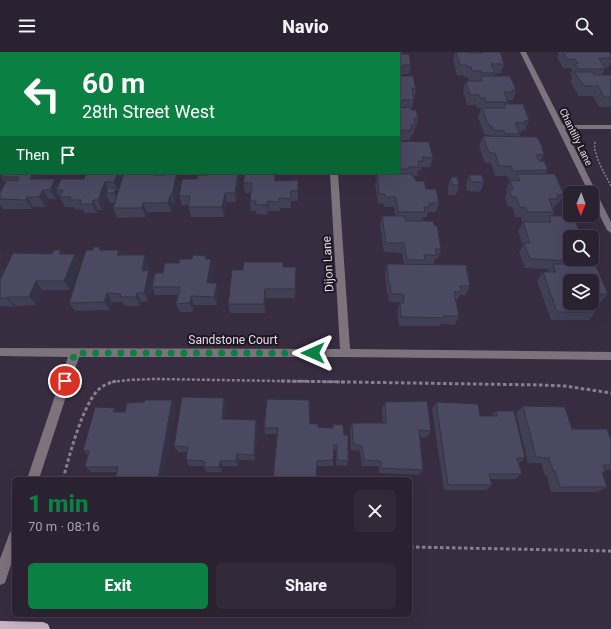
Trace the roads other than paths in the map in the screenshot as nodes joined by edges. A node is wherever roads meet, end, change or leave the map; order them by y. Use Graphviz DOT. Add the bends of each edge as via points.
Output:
graph roads {
  1 [pos="523,52"];
  2 [pos="560,127"];
  3 [pos="611,127"];
  4 [pos="334,174"];
  5 [pos="611,230"];
  6 [pos="0,352"];
  7 [pos="75,353"];
  8 [pos="345,353"];
  9 [pos="611,356"];
  10 [pos="34,477"];
  11 [pos="12,542"];
  12 [pos="0,578"];
  13 [pos="0,628"];
  14 [pos="43,629"];
  1 -- 2 [label="street, Chantilly Lane"];
  2 -- 3 [label="street"];
  2 -- 5 [label="street, Chantilly Lane"];
  4 -- 8 [label="street, Dijon Lane"];
  6 -- 7 [label="street, Sandstone Court"];
  7 -- 8 [label="street, Sandstone Court"];
  7 -- 10 [label="street"];
  8 -- 9 [label="street, Sandstone Court"];
  11 -- 12 [label="street"];
  13 -- 14 [label="main road"];
}
